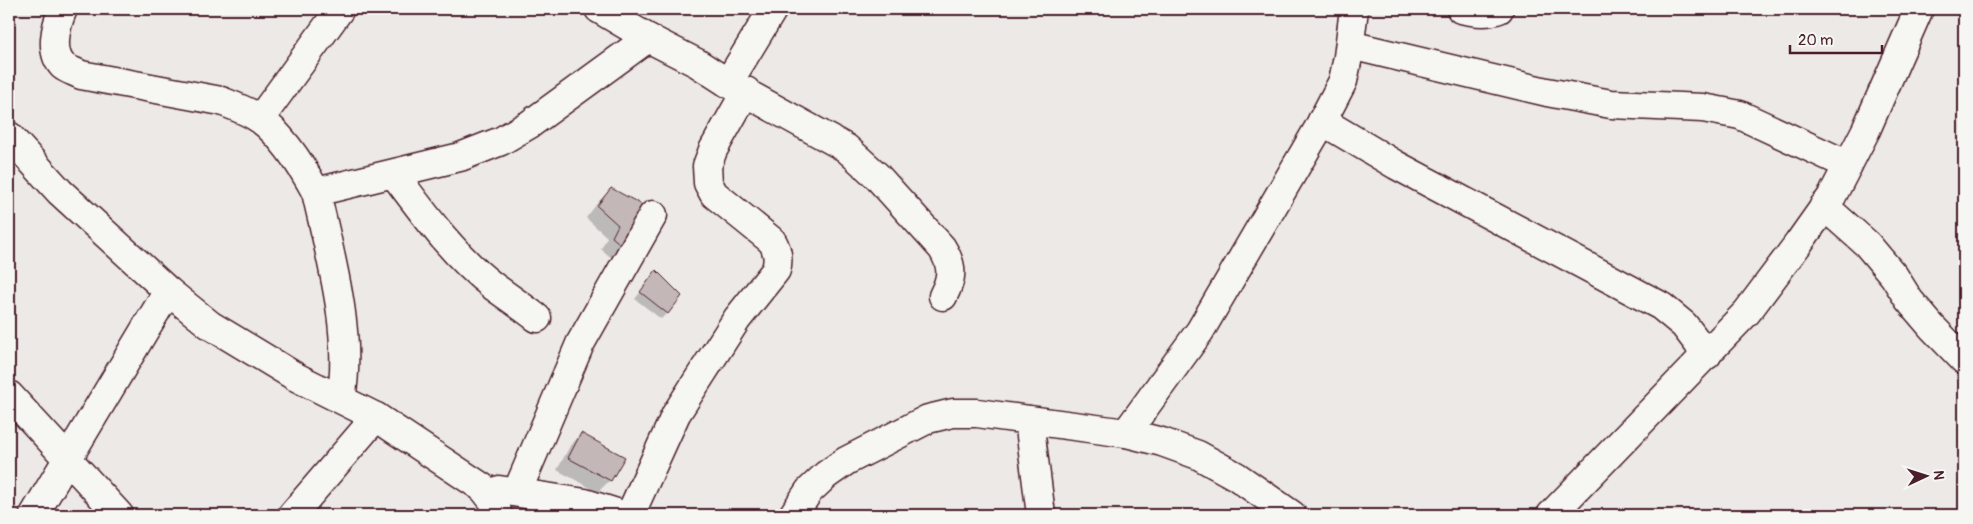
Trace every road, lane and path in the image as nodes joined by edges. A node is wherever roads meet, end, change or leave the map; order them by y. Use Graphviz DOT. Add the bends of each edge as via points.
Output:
graph roads {
  1 [pos="63,9"];
  2 [pos="340,9"];
  3 [pos="599,9"];
  4 [pos="773,9"];
  5 [pos="1354,9"];
  6 [pos="1461,9"];
  7 [pos="1499,9"];
  8 [pos="1919,9"];
  9 [pos="648,38"];
  10 [pos="1350,45"];
  11 [pos="737,87"];
  12 [pos="260,119"];
  13 [pos="1322,121"];
  14 [pos="9,136"];
  15 [pos="1848,165"];
  16 [pos="394,174"];
  17 [pos="316,192"];
  18 [pos="1824,206"];
  19 [pos="653,215"];
  20 [pos="168,291"];
  21 [pos="943,296"];
  22 [pos="537,318"];
  23 [pos="1707,355"];
  24 [pos="1964,360"];
  25 [pos="9,395"];
  26 [pos="341,398"];
  27 [pos="376,417"];
  28 [pos="1029,420"];
  29 [pos="1126,433"];
  30 [pos="67,458"];
  31 [pos="483,488"];
  32 [pos="516,492"];
  33 [pos="34,515"];
  34 [pos="119,515"];
  35 [pos="292,515"];
  36 [pos="498,515"];
  37 [pos="623,515"];
  38 [pos="630,515"];
  39 [pos="794,515"];
  40 [pos="1042,515"];
  41 [pos="1292,515"];
  42 [pos="1551,515"];
  1 -- 12 [label="street" via="54,44 56,57 64,67 81,75 221,101"];
  2 -- 12 [label="street"];
  3 -- 9 [label="street"];
  4 -- 11 [label="street"];
  5 -- 10 [label="street"];
  6 -- 7 [label="street" via="1472,12"];
  8 -- 15 [label="street"];
  9 -- 11 [label="street"];
  9 -- 16 [label="street" via="530,124 501,141 460,157"];
  10 -- 13 [label="street" via="1343,81"];
  10 -- 15 [label="street" via="1601,102 1703,108 1740,115"];
  11 -- 21 [label="street" via="846,148 876,175 948,258 951,278"];
  11 -- 38 [label="street" via="707,166 708,183 714,194 772,241 779,260 776,270 737,319 676,414"];
  12 -- 17 [label="street" via="302,166"];
  13 -- 23 [label="street" via="1413,174 1661,306 1684,325"];
  13 -- 29 [label="street" via="1200,331"];
  14 -- 20 [label="street" via="60,192"];
  15 -- 18 [label="street"];
  16 -- 17 [label="street"];
  16 -- 22 [label="street" via="456,252 492,286"];
  17 -- 26 [label="street" via="344,335"];
  18 -- 23 [label="street" via="1747,312"];
  18 -- 24 [label="street" via="1867,244 1894,276 1908,300"];
  19 -- 32 [label="street" via="580,344"];
  20 -- 26 [label="street" via="210,325 296,377"];
  20 -- 30 [label="street"];
  23 -- 42 [label="street"];
  25 -- 30 [label="street"];
  26 -- 27 [label="street"];
  27 -- 31 [label="street"];
  27 -- 35 [label="street"];
  28 -- 29 [label="street"];
  28 -- 39 [label="street" via="969,413 928,418 839,466 810,491"];
  28 -- 40 [label="street"];
  29 -- 41 [label="street" via="1198,455 1236,476"];
  30 -- 33 [label="street"];
  30 -- 34 [label="street"];
  31 -- 32 [label="street"];
  31 -- 36 [label="street" via="494,502"];
  32 -- 37 [label="street" via="585,503"];
}
